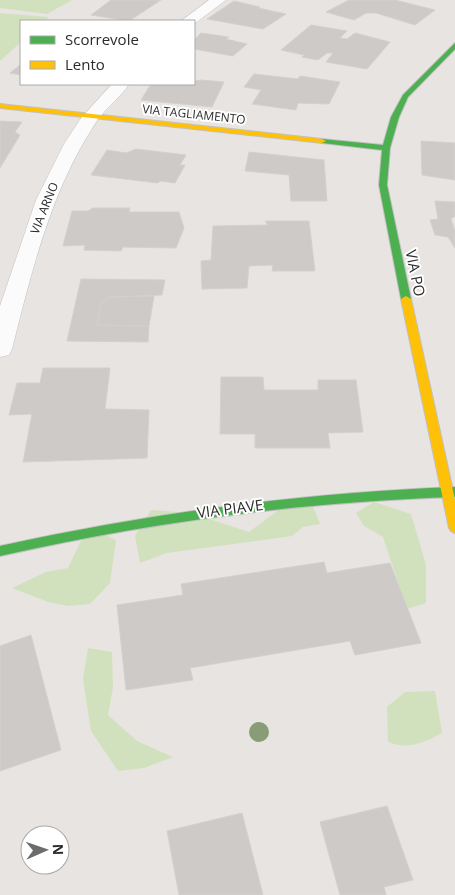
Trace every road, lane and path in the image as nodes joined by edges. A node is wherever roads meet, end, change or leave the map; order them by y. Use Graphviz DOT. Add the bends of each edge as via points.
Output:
graph roads {
  1 [pos="219,0"];
  2 [pos="189,20"];
  3 [pos="455,45"];
  4 [pos="119,85"];
  5 [pos="0,106"];
  6 [pos="91,116"];
  7 [pos="386,148"];
  8 [pos="0,349"];
  9 [pos="451,492"];
  10 [pos="455,528"];
  11 [pos="5,546"];
  1 -- 2 [label="street"];
  3 -- 7 [label="street, VIA PO" via="405,96"];
  4 -- 6 [label="street, VIA ARNO"];
  5 -- 6 [label="street, VIA TAGLIAMENTO"];
  6 -- 7 [label="street, VIA TAGLIAMENTO"];
  6 -- 8 [label="street, VIA ARNO" via="66,156 45,205 19,274"];
  7 -- 9 [label="street, VIA PO" via="383,185"];
  9 -- 10 [label="street, VIA PO"];
  9 -- 11 [label="street, VIA PIAVE" via="338,496 234,506 114,524"];
}
